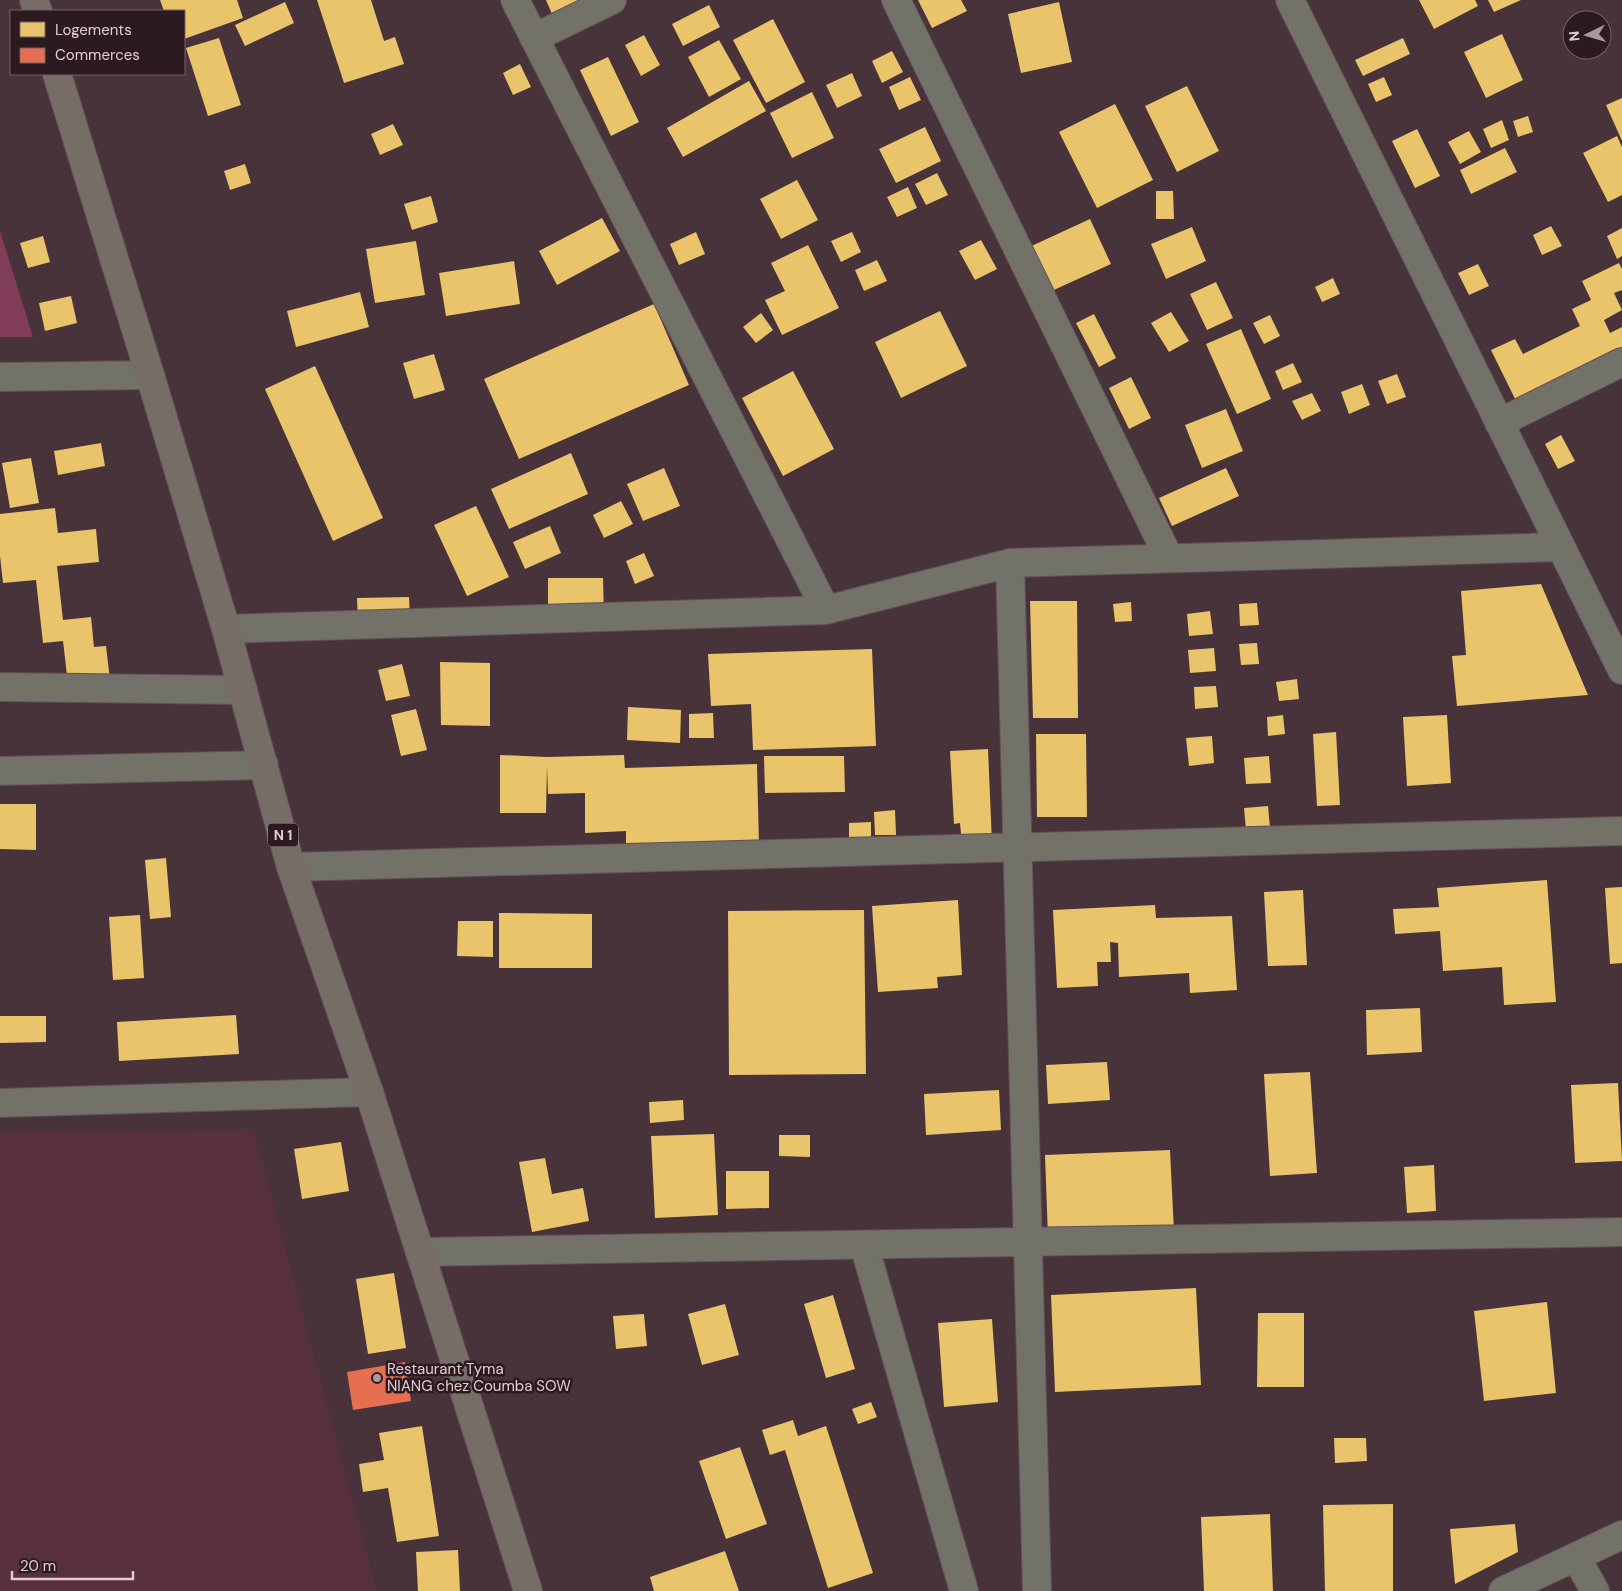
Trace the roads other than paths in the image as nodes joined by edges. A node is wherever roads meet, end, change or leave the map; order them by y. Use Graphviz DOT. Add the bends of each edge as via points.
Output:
graph roads {
  1 [pos="514,0"];
  2 [pos="612,0"];
  3 [pos="896,0"];
  4 [pos="1290,0"];
  5 [pos="534,38"];
  6 [pos="57,75"];
  7 [pos="1622,362"];
  8 [pos="150,375"];
  9 [pos="0,377"];
  10 [pos="1499,423"];
  11 [pos="1560,547"];
  12 [pos="1169,558"];
  13 [pos="1010,563"];
  14 [pos="826,610"];
  15 [pos="226,629"];
  16 [pos="1622,670"];
  17 [pos="0,687"];
  18 [pos="243,690"];
  19 [pos="264,765"];
  20 [pos="0,771"];
  21 [pos="1622,831"];
  22 [pos="1018,848"];
  23 [pos="292,867"];
  24 [pos="369,1092"];
  25 [pos="0,1104"];
  26 [pos="1622,1232"];
  27 [pos="1028,1242"];
  28 [pos="864,1244"];
  29 [pos="420,1252"];
  30 [pos="1622,1535"];
  31 [pos="1576,1556"];
  32 [pos="528,1591"];
  33 [pos="964,1591"];
  34 [pos="1037,1591"];
  35 [pos="1503,1591"];
  36 [pos="1595,1591"];
  1 -- 5 [label="street"];
  2 -- 5 [label="street"];
  3 -- 12 [label="street"];
  4 -- 10 [label="street"];
  5 -- 14 [label="street"];
  6 -- 8 [label="highway, N 1"];
  7 -- 10 [label="street"];
  8 -- 9 [label="street"];
  8 -- 15 [label="highway, N 1"];
  10 -- 11 [label="street"];
  11 -- 12 [label="street"];
  11 -- 16 [label="street"];
  12 -- 13 [label="street"];
  13 -- 14 [label="street"];
  13 -- 22 [label="street"];
  14 -- 15 [label="street"];
  15 -- 18 [label="highway, N 1"];
  17 -- 18 [label="street"];
  18 -- 19 [label="highway, N 1"];
  19 -- 20 [label="street"];
  19 -- 23 [label="highway, N 1"];
  21 -- 22 [label="street"];
  22 -- 23 [label="street"];
  22 -- 27 [label="street"];
  23 -- 24 [label="highway, N 1"];
  24 -- 25 [label="street"];
  24 -- 29 [label="highway, N 1"];
  26 -- 27 [label="street"];
  27 -- 28 [label="street"];
  27 -- 34 [label="street"];
  28 -- 29 [label="street"];
  28 -- 33 [label="street"];
  29 -- 32 [label="highway, N 1"];
  30 -- 31 [label="street"];
  31 -- 35 [label="street"];
  31 -- 36 [label="street"];
}
